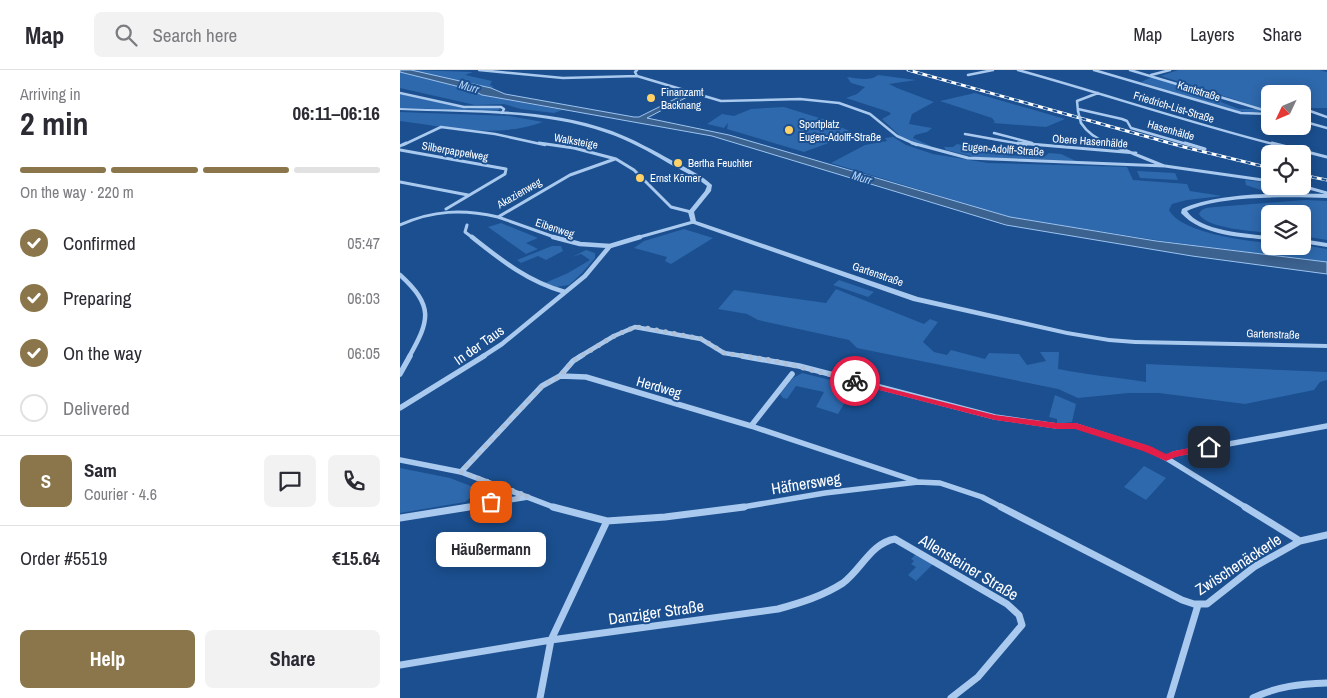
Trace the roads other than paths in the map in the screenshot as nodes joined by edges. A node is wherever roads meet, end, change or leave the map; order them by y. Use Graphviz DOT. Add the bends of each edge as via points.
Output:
graph roads {
  1 [pos="479,70"];
  2 [pos="637,70"];
  3 [pos="993,70"];
  4 [pos="1018,70"];
  5 [pos="1094,70"];
  6 [pos="1130,70"];
  7 [pos="1170,70"];
  8 [pos="968,75"];
  9 [pos="1151,75"];
  10 [pos="636,76"];
  11 [pos="1098,92"];
  12 [pos="400,93"];
  13 [pos="400,109"];
  14 [pos="1078,110"];
  15 [pos="1261,110"];
  16 [pos="1311,111"];
  17 [pos="502,113"];
  18 [pos="1261,113"];
  19 [pos="1327,118"];
  20 [pos="1311,124"];
  21 [pos="1327,128"];
  22 [pos="994,133"];
  23 [pos="965,134"];
  24 [pos="400,146"];
  25 [pos="1043,146"];
  26 [pos="1205,149"];
  27 [pos="400,150"];
  28 [pos="1136,153"];
  29 [pos="1327,157"];
  30 [pos="616,159"];
  31 [pos="1164,166"];
  32 [pos="1261,180"];
  33 [pos="400,182"];
  34 [pos="1311,189"];
  35 [pos="468,195"];
  36 [pos="1305,195"];
  37 [pos="1311,195"];
  38 [pos="1327,195"];
  39 [pos="446,209"];
  40 [pos="691,212"];
  41 [pos="498,217"];
  42 [pos="400,220"];
  43 [pos="406,222"];
  44 [pos="693,222"];
  45 [pos="400,225"];
  46 [pos="467,225"];
  47 [pos="1261,237"];
  48 [pos="1311,242"];
  49 [pos="1327,245"];
  50 [pos="610,246"];
  51 [pos="400,275"];
  52 [pos="565,292"];
  53 [pos="1327,346"];
  54 [pos="400,374"];
  55 [pos="792,374"];
  56 [pos="560,376"];
  57 [pos="400,408"];
  58 [pos="750,426"];
  59 [pos="1327,426"];
  60 [pos="1166,458"];
  61 [pos="400,460"];
  62 [pos="461,472"];
  63 [pos="918,482"];
  64 [pos="528,496"];
  65 [pos="400,518"];
  66 [pos="607,521"];
  67 [pos="1327,535"];
  68 [pos="895,539"];
  69 [pos="1300,542"];
  70 [pos="1198,605"];
  71 [pos="550,640"];
  72 [pos="400,665"];
  73 [pos="1327,683"];
  74 [pos="540,698"];
  75 [pos="950,698"];
  76 [pos="1170,698"];
  77 [pos="1253,698"];
  1 -- 10 [label="street, Eugen-Adolff-Straße" via="563,78"];
  2 -- 10 [label="street"];
  3 -- 8 [label="street"];
  4 -- 11 [label="street, Friedrich-List-Straße"];
  5 -- 18 [label="street, Kantstraße" via="1241,113"];
  6 -- 9 [label="street"];
  7 -- 9 [label="street"];
  9 -- 15 [label="street"];
  10 -- 31 [label="street, Eugen-Adolff-Straße" via="726,101 800,99 838,103 870,114 914,144 968,158"];
  11 -- 14 [label="street" via="1077,101"];
  11 -- 29 [label="street, Friedrich-List-Straße" via="1206,127"];
  12 -- 17 [label="street" via="464,107 501,107 504,109"];
  13 -- 17 [label="street"];
  14 -- 26 [label="street, Hasenhälde" via="1122,119 1131,128"];
  14 -- 28 [label="street, bridge" via="1085,132"];
  16 -- 19 [label="street"];
  17 -- 40 [label="street" via="590,126 645,147 710,186"];
  20 -- 21 [label="street"];
  22 -- 25 [label="street, Obere Hasenhälde"];
  23 -- 25 [label="street, Obere Hasenhälde"];
  24 -- 30 [label="street, Walksteige" via="441,128 496,134"];
  25 -- 28 [label="street, Obere Hasenhälde"];
  27 -- 35 [label="street, Silberpappelweg" via="506,170 505,174"];
  28 -- 31 [label="street"];
  30 -- 40 [label="street, Walksteige" via="634,170 671,207"];
  30 -- 41 [label="street, Akazienweg" via="570,175"];
  31 -- 32 [label="street, Eugen-Adolff-Straße"];
  33 -- 35 [label="street"];
  34 -- 38 [label="street"];
  35 -- 39 [label="street"];
  36 -- 47 [label="street" via="1203,202 1184,210 1190,219 1210,228"];
  37 -- 38 [label="street"];
  39 -- 41 [label="street, Akazienweg"];
  39 -- 43 [label="street, Akazienweg"];
  40 -- 44 [label="street"];
  41 -- 50 [label="street, Eibenweg" via="557,240 588,247"];
  42 -- 43 [label="street"];
  43 -- 45 [label="street, Akazienweg"];
  44 -- 50 [label="street"];
  44 -- 53 [label="street, Gartenstraße" via="916,299 1070,334 1135,342"];
  46 -- 52 [label="street" via="465,232 505,263 548,289"];
  48 -- 49 [label="street"];
  50 -- 52 [label="street, In der Taus" via="592,269"];
  51 -- 54 [label="street" via="424,300 427,313"];
  52 -- 57 [label="street, In der Taus" via="502,344"];
  55 -- 58 [label="street"];
  56 -- 58 [label="street, Herdweg" via="586,378"];
  56 -- 60 [label="street" via="573,361 614,336 635,327 646,328 702,339 724,353 799,366 995,417 1076,426 1146,448"];
  56 -- 62 [label="street" via="542,386"];
  58 -- 63 [label="street, Herdweg"];
  59 -- 60 [label="street"];
  60 -- 69 [label="street"];
  61 -- 62 [label="street, Häfnersweg"];
  62 -- 64 [label="street, Häfnersweg"];
  63 -- 66 [label="street, Häfnersweg" via="665,517"];
  63 -- 70 [label="street, Häfnersweg" via="940,483 982,497 1182,600"];
  64 -- 65 [label="street"];
  64 -- 66 [label="street, Häfnersweg" via="562,510"];
  66 -- 71 [label="street"];
  67 -- 69 [label="street, Zwischenäckerle"];
  68 -- 71 [label="street, Danziger Straße" via="883,542 839,586 800,603 755,613"];
  68 -- 75 [label="street, Allensteiner Straße" via="1007,604 1019,615 1022,625 978,678"];
  69 -- 70 [label="street, Zwischenäckerle" via="1254,567 1207,604"];
  70 -- 76 [label="street, Zwischenäckerle"];
  71 -- 72 [label="street, Danziger Straße"];
  71 -- 74 [label="street"];
  73 -- 77 [label="street" via="1287,685"];
}
